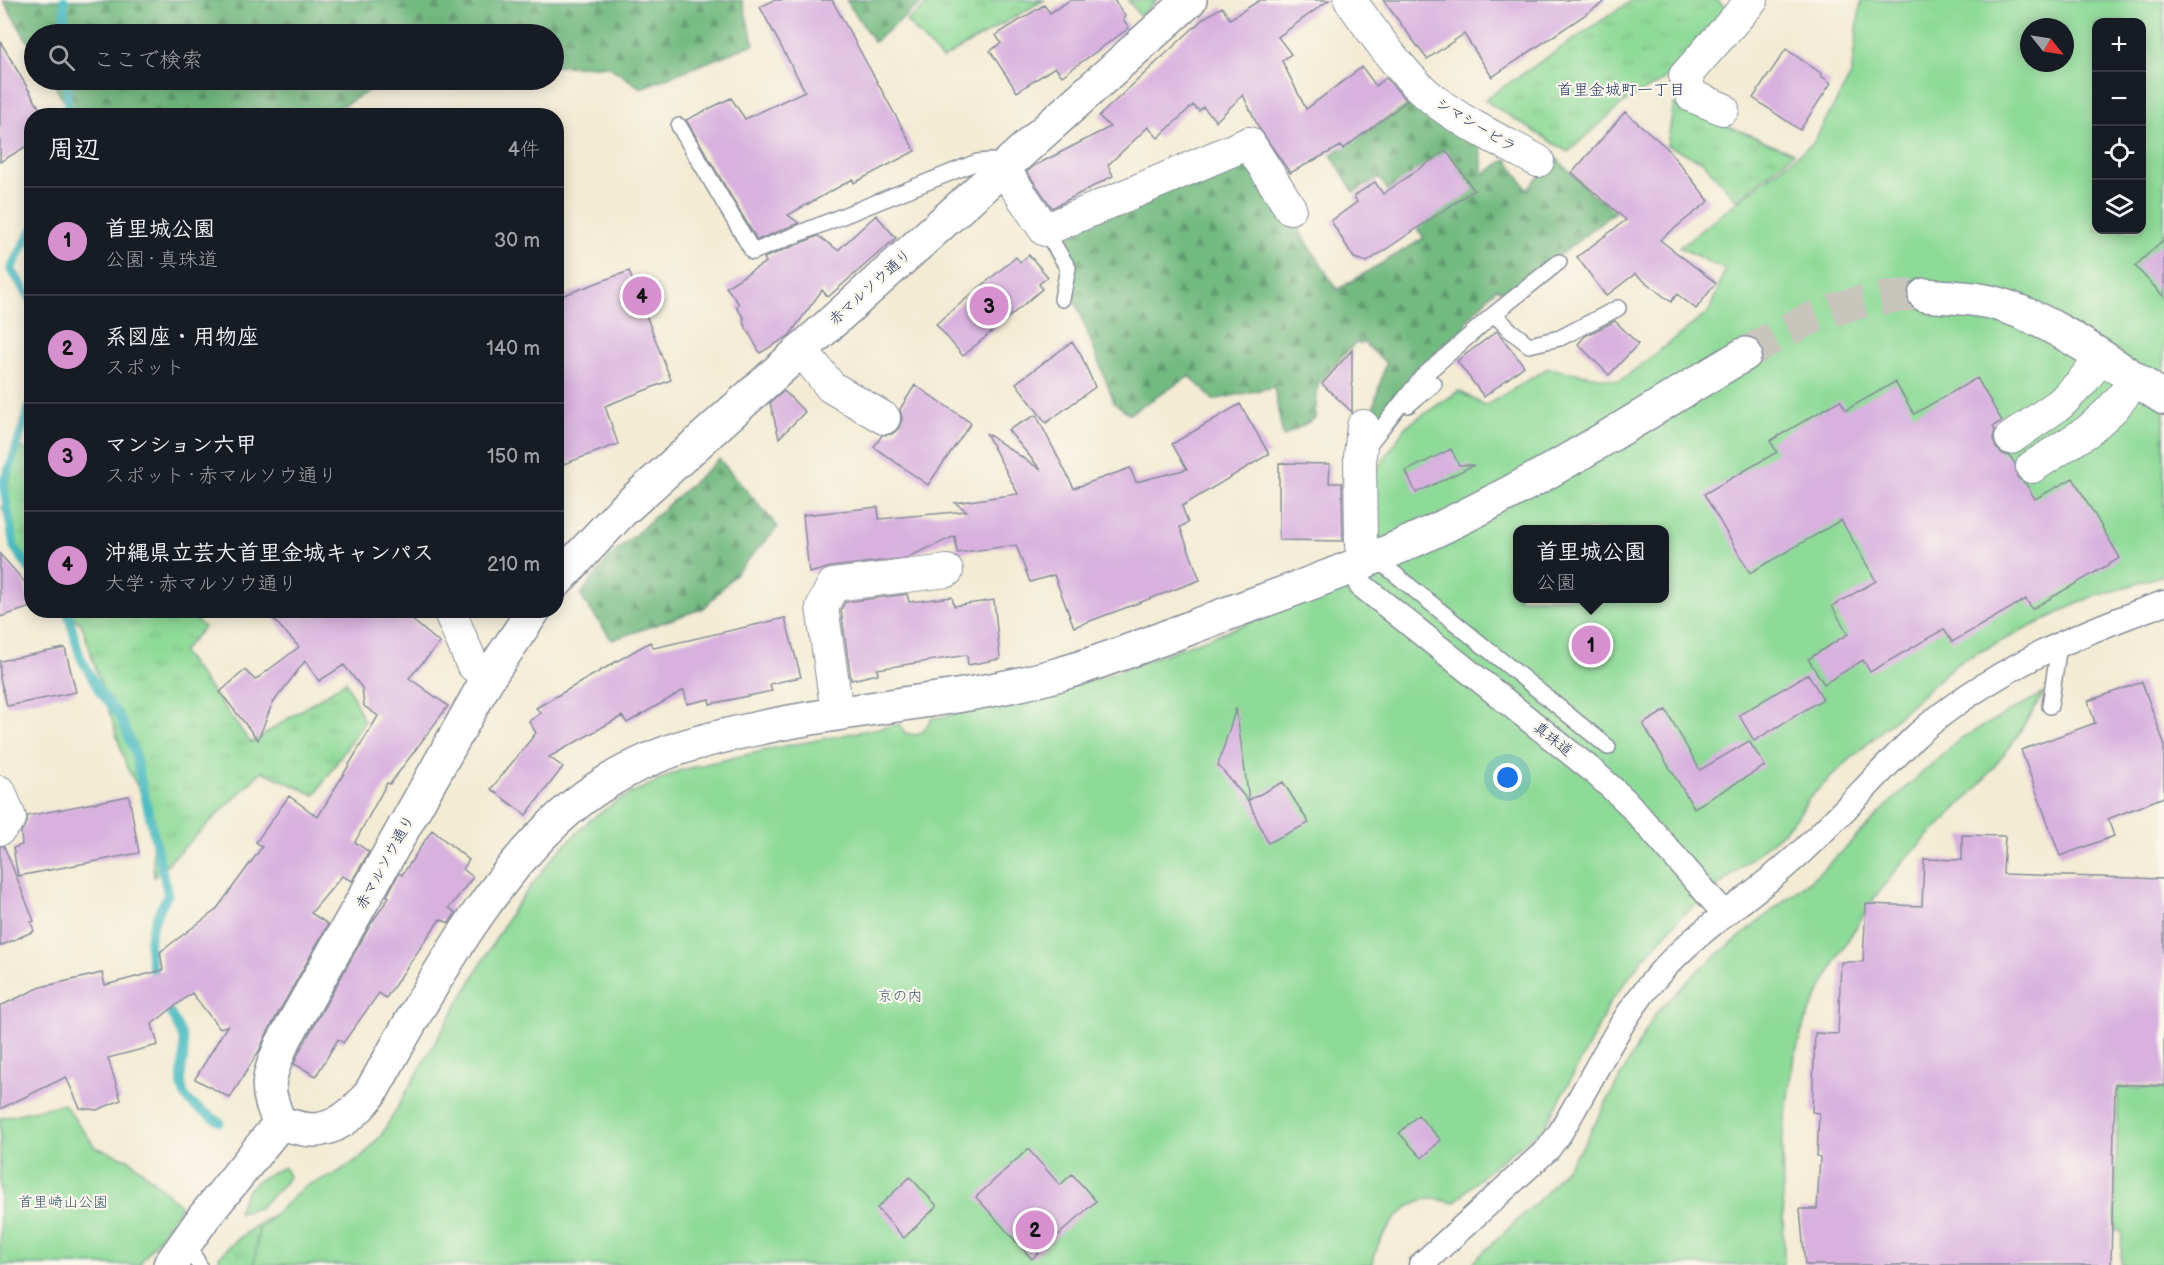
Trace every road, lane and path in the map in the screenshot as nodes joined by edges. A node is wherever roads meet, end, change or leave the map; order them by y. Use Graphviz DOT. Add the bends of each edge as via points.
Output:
graph roads {
  1 [pos="1190,0"];
  2 [pos="1350,0"];
  3 [pos="1752,0"];
  4 [pos="1723,109"];
  5 [pos="679,126"];
  6 [pos="1538,161"];
  7 [pos="1003,168"];
  8 [pos="1290,208"];
  9 [pos="1045,230"];
  10 [pos="1559,262"];
  11 [pos="1925,295"];
  12 [pos="1062,299"];
  13 [pos="1617,308"];
  14 [pos="1494,314"];
  15 [pos="801,349"];
  16 [pos="1745,354"];
  17 [pos="2101,357"];
  18 [pos="2136,380"];
  19 [pos="1434,384"];
  20 [pos="2164,398"];
  21 [pos="884,418"];
  22 [pos="1363,434"];
  23 [pos="2011,438"];
  24 [pos="2032,467"];
  25 [pos="1365,563"];
  26 [pos="948,571"];
  27 [pos="564,573"];
  28 [pos="2164,603"];
  29 [pos="452,618"];
  30 [pos="529,618"];
  31 [pos="2058,645"];
  32 [pos="488,678"];
  33 [pos="2050,706"];
  34 [pos="837,712"];
  35 [pos="1608,747"];
  36 [pos="0,792"];
  37 [pos="0,829"];
  38 [pos="1725,914"];
  39 [pos="280,1123"];
  40 [pos="185,1257"];
  41 [pos="1421,1265"];
  1 -- 7 [label="street, 赤マルソウ通り"];
  2 -- 6 [label="street, シマシービラ" via="1428,95"];
  3 -- 4 [label="street" via="1685,76 1692,96"];
  5 -- 7 [label="lane" via="753,252 977,162 991,161"];
  7 -- 9 [label="street"];
  7 -- 15 [label="street, 赤マルソウ通り"];
  8 -- 9 [label="street" via="1249,142"];
  9 -- 12 [label="lane" via="1068,268"];
  10 -- 14 [label="lane"];
  11 -- 17 [label="street" via="1989,302 2024,313"];
  13 -- 14 [label="lane" via="1560,338 1529,345"];
  14 -- 22 [label="lane"];
  15 -- 21 [label="street" via="831,387"];
  15 -- 27 [label="street, 赤マルソウ通り" via="621,512"];
  16 -- 25 [label="street" via="1538,478"];
  17 -- 18 [label="street"];
  17 -- 23 [label="street" via="2060,404"];
  18 -- 20 [label="street"];
  18 -- 24 [label="street" via="2088,431"];
  19 -- 22 [label="lane"];
  22 -- 25 [label="street"];
  25 -- 34 [label="street" via="1062,673 980,692"];
  25 -- 35 [label="lane"];
  25 -- 38 [label="street, 真珠道" via="1626,801"];
  26 -- 34 [label="street" via="833,585 822,607"];
  28 -- 31 [label="street"];
  29 -- 32 [label="street" via="472,664"];
  30 -- 32 [label="street, 赤マルソウ通り"];
  31 -- 33 [label="lane"];
  31 -- 38 [label="street" via="1975,691 1938,717 1791,861"];
  32 -- 39 [label="street, 赤マルソウ通り" via="282,1044 270,1073 269,1088"];
  34 -- 39 [label="street" via="669,750 591,792 539,838 492,896 360,1107 325,1128 313,1130"];
  36 -- 37 [label="street" via="10,818"];
  38 -- 41 [label="street" via="1674,957 1639,999 1548,1149"];
  39 -- 40 [label="street"];
}
